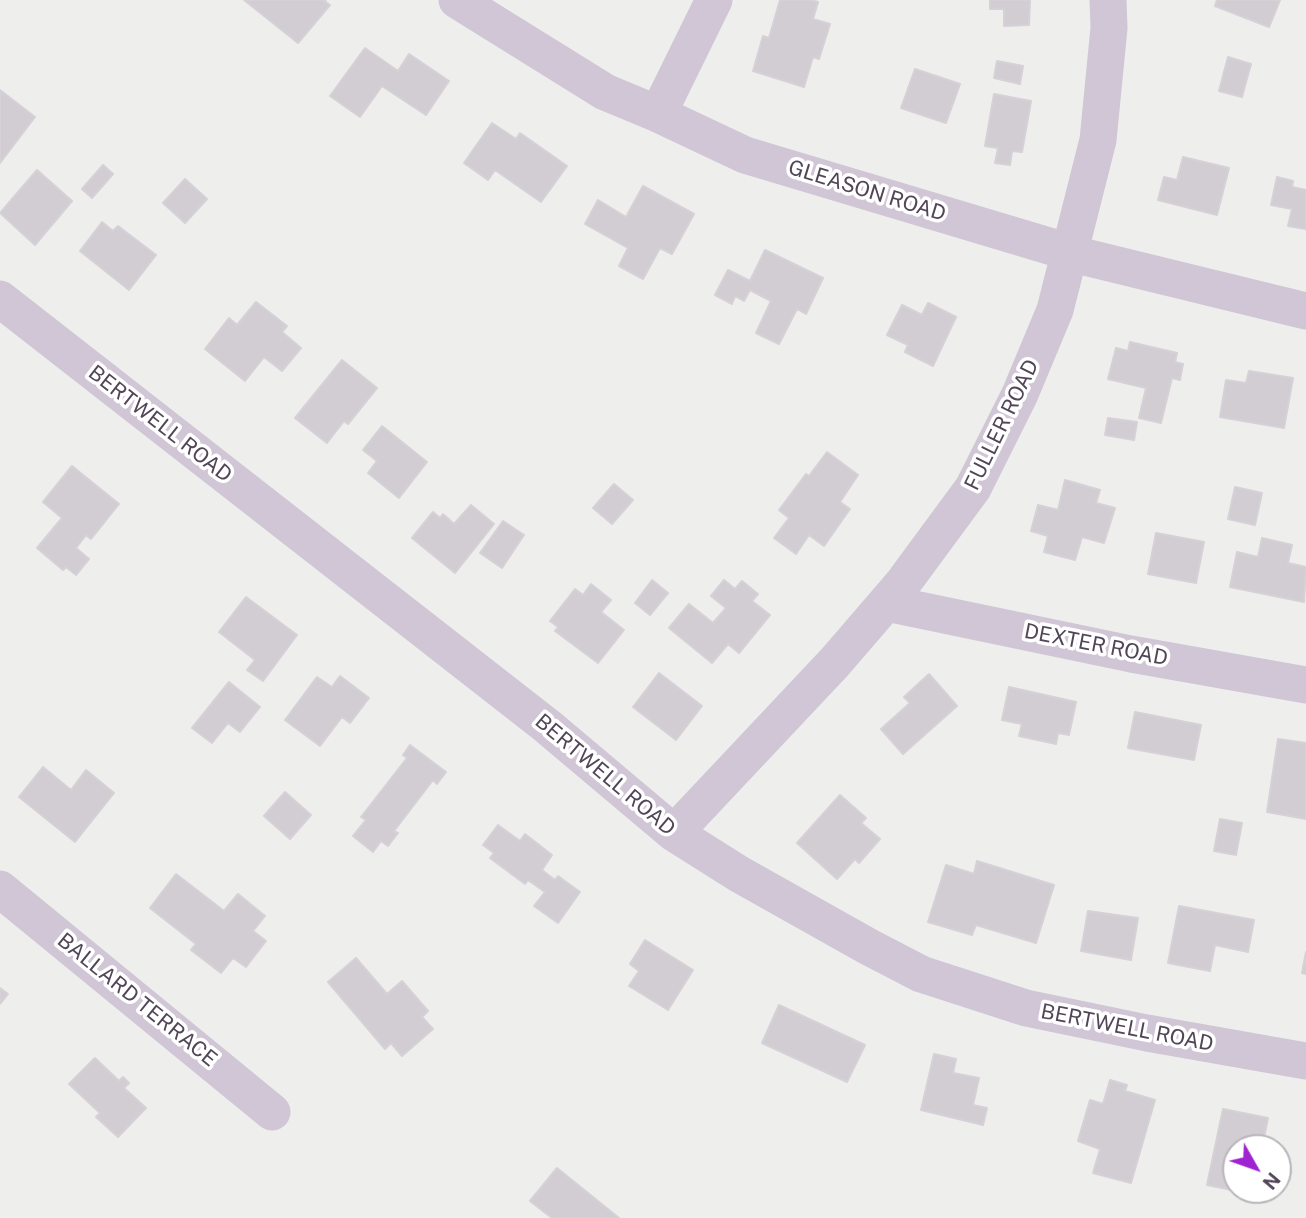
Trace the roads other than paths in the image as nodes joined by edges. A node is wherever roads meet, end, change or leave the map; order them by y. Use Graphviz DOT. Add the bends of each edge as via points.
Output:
graph roads {
  1 [pos="457,0"];
  2 [pos="714,0"];
  3 [pos="1108,0"];
  4 [pos="658,114"];
  5 [pos="1069,252"];
  6 [pos="0,299"];
  7 [pos="1306,311"];
  8 [pos="886,603"];
  9 [pos="1306,685"];
  10 [pos="674,833"];
  11 [pos="0,889"];
  12 [pos="1306,1061"];
  13 [pos="272,1112"];
  1 -- 4 [label="street, GLEASON ROAD" via="605,92"];
  2 -- 4 [label="street"];
  3 -- 5 [label="street, FULLER ROAD" via="1098,140"];
  4 -- 5 [label="street, GLEASON ROAD" via="745,155"];
  5 -- 7 [label="street, GLEASON ROAD"];
  5 -- 8 [label="street, FULLER ROAD" via="1055,310 973,488"];
  6 -- 10 [label="street, BERTWELL ROAD" via="547,726"];
  8 -- 9 [label="street, DEXTER ROAD"];
  8 -- 10 [label="street, FULLER ROAD"];
  10 -- 12 [label="street, BERTWELL ROAD" via="921,974 1026,1008"];
  11 -- 13 [label="street, BALLARD TERRACE"];
}
